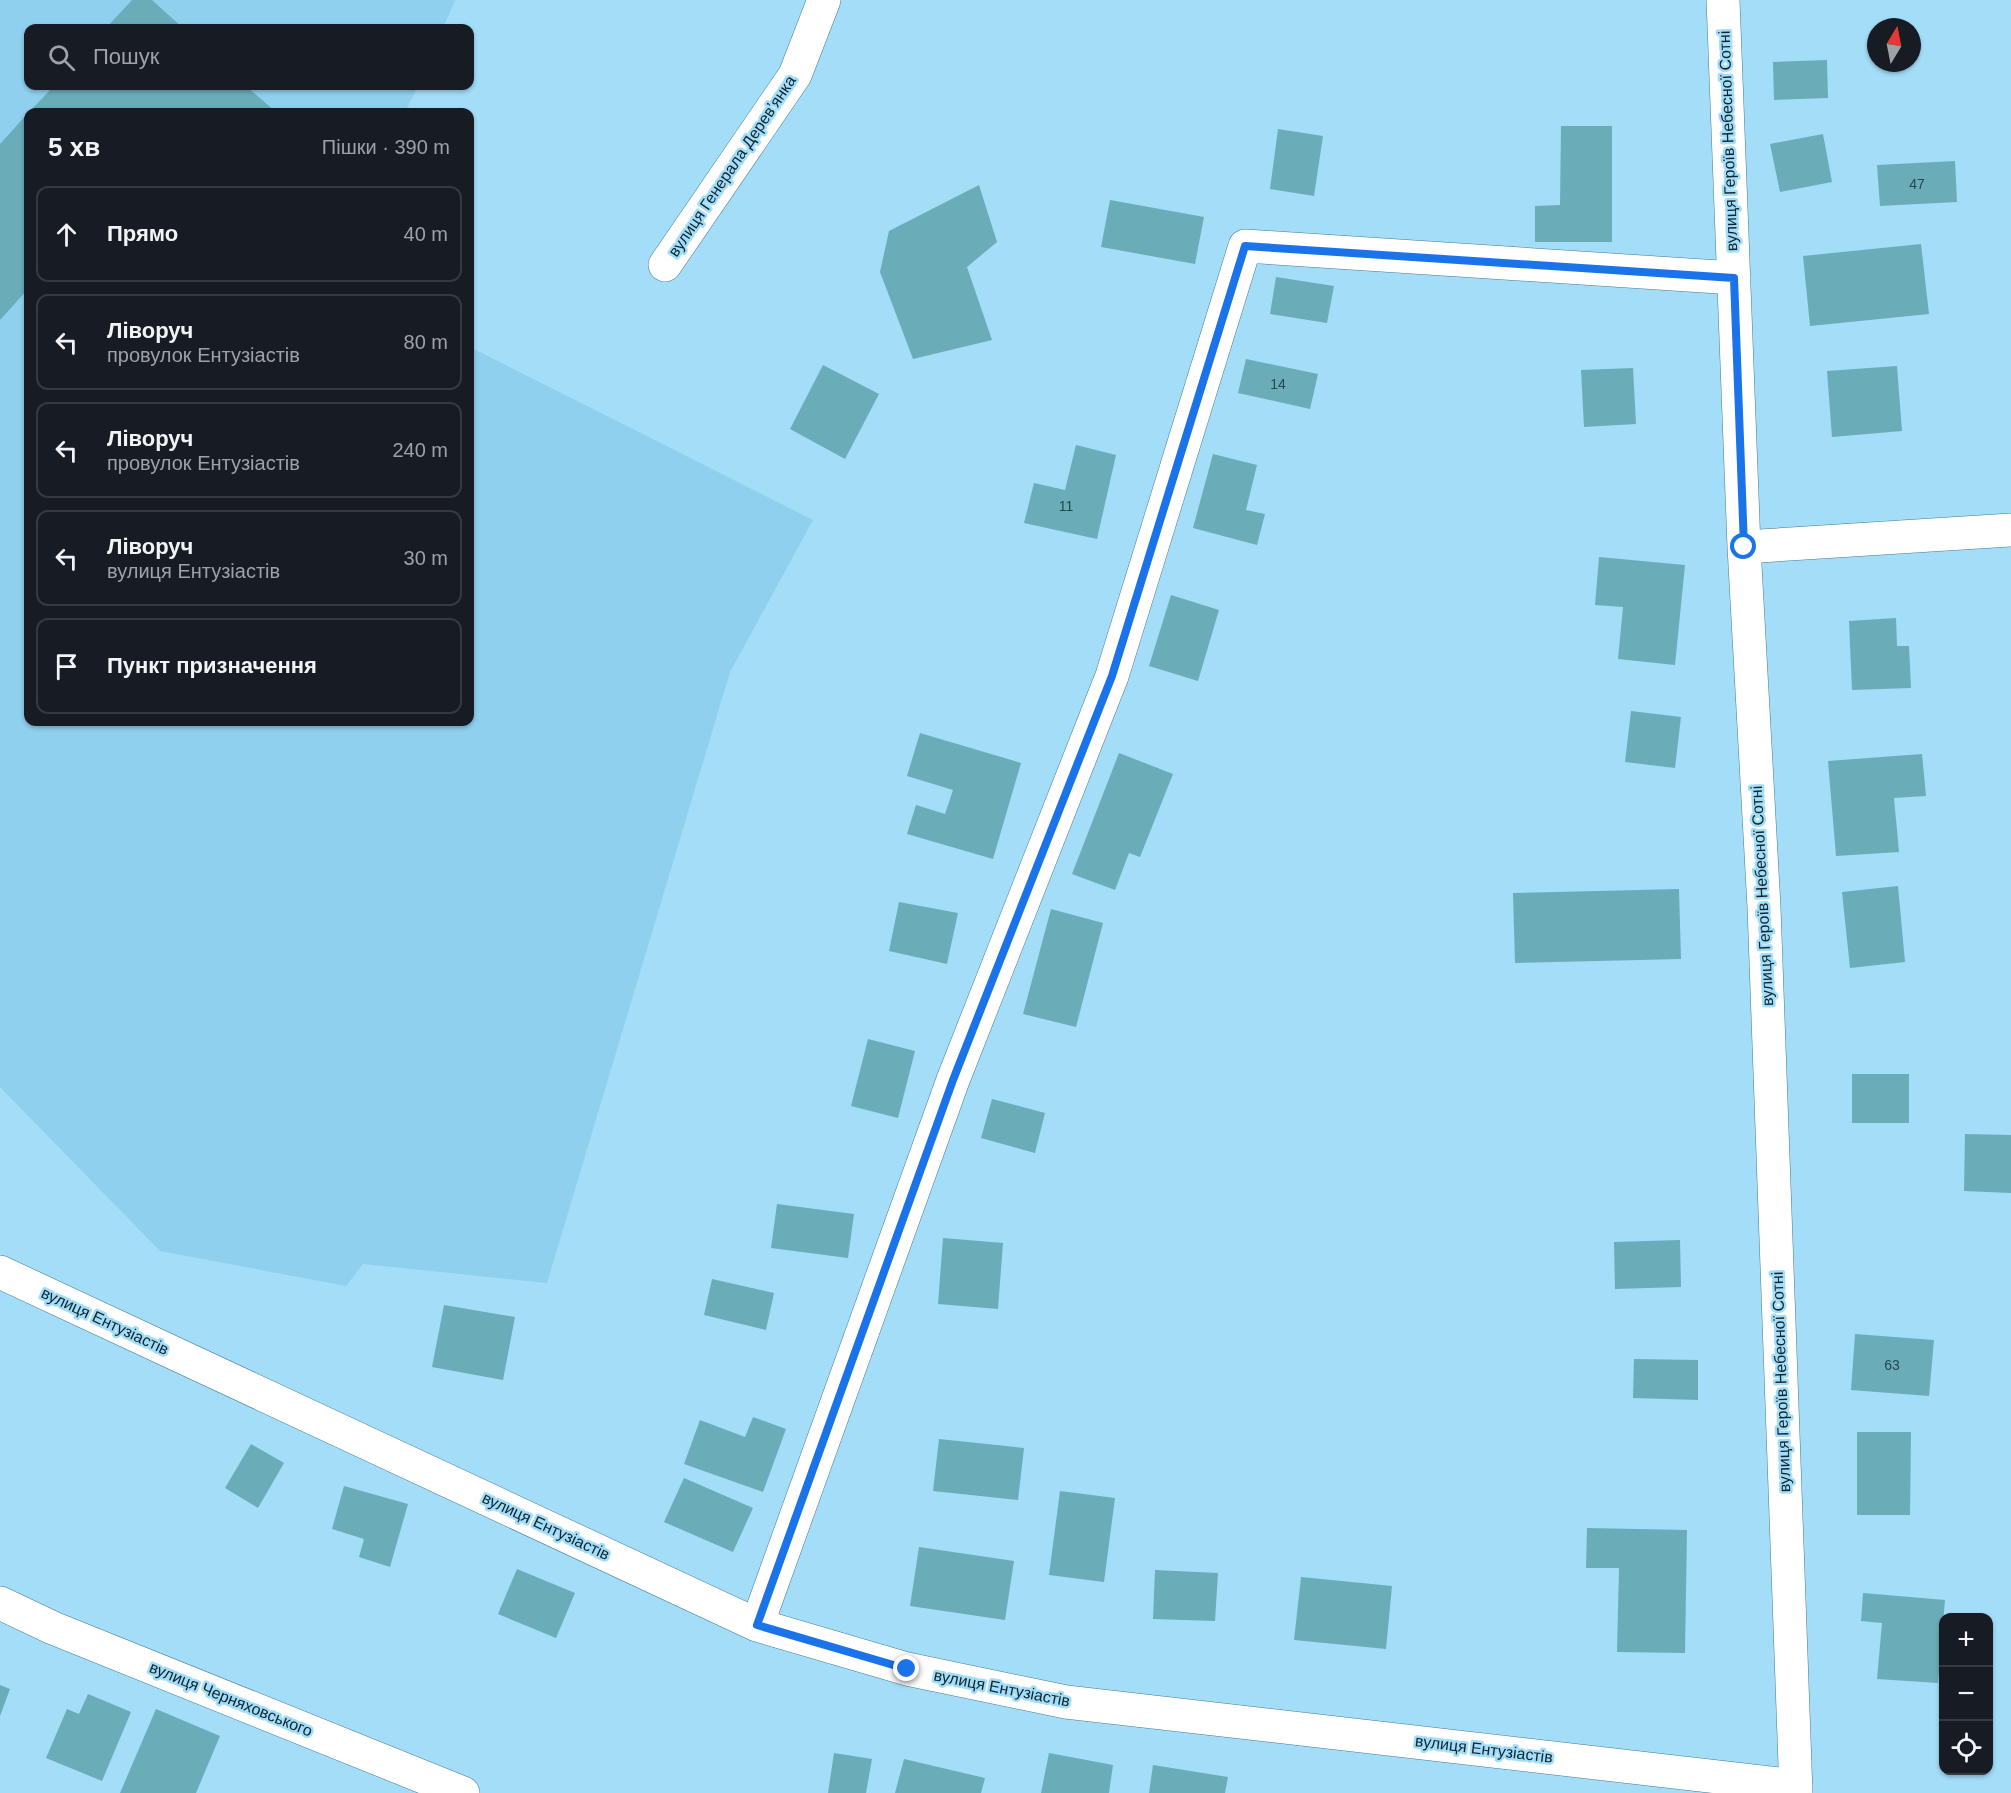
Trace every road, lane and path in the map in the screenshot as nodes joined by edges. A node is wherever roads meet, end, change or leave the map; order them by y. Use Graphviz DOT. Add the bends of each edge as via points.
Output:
graph roads {
  1 [pos="824,0"];
  2 [pos="1723,0"];
  3 [pos="665,265"];
  4 [pos="1734,278"];
  5 [pos="2011,530"];
  6 [pos="1744,547"];
  7 [pos="0,1272"];
  8 [pos="0,1603"];
  9 [pos="757,1625"];
  10 [pos="1796,1789"];
  11 [pos="463,1793"];
  1 -- 3 [label="street, вулиця Генерала Деревʼянка" via="795,75"];
  2 -- 4 [label="street, вулиця Героїв Небесної Сотні"];
  4 -- 6 [label="street, вулиця Героїв Небесної Сотні"];
  4 -- 9 [label="street" via="1245,246 1112,676 953,1080"];
  5 -- 6 [label="street"];
  6 -- 10 [label="street, вулиця Героїв Небесної Сотні" via="1764,907"];
  7 -- 9 [label="street, вулиця Ентузіастів"];
  8 -- 11 [label="street, вулиця Черняховського"];
  9 -- 10 [label="street, вулиця Ентузіастів" via="907,1669 1066,1702"];
}
